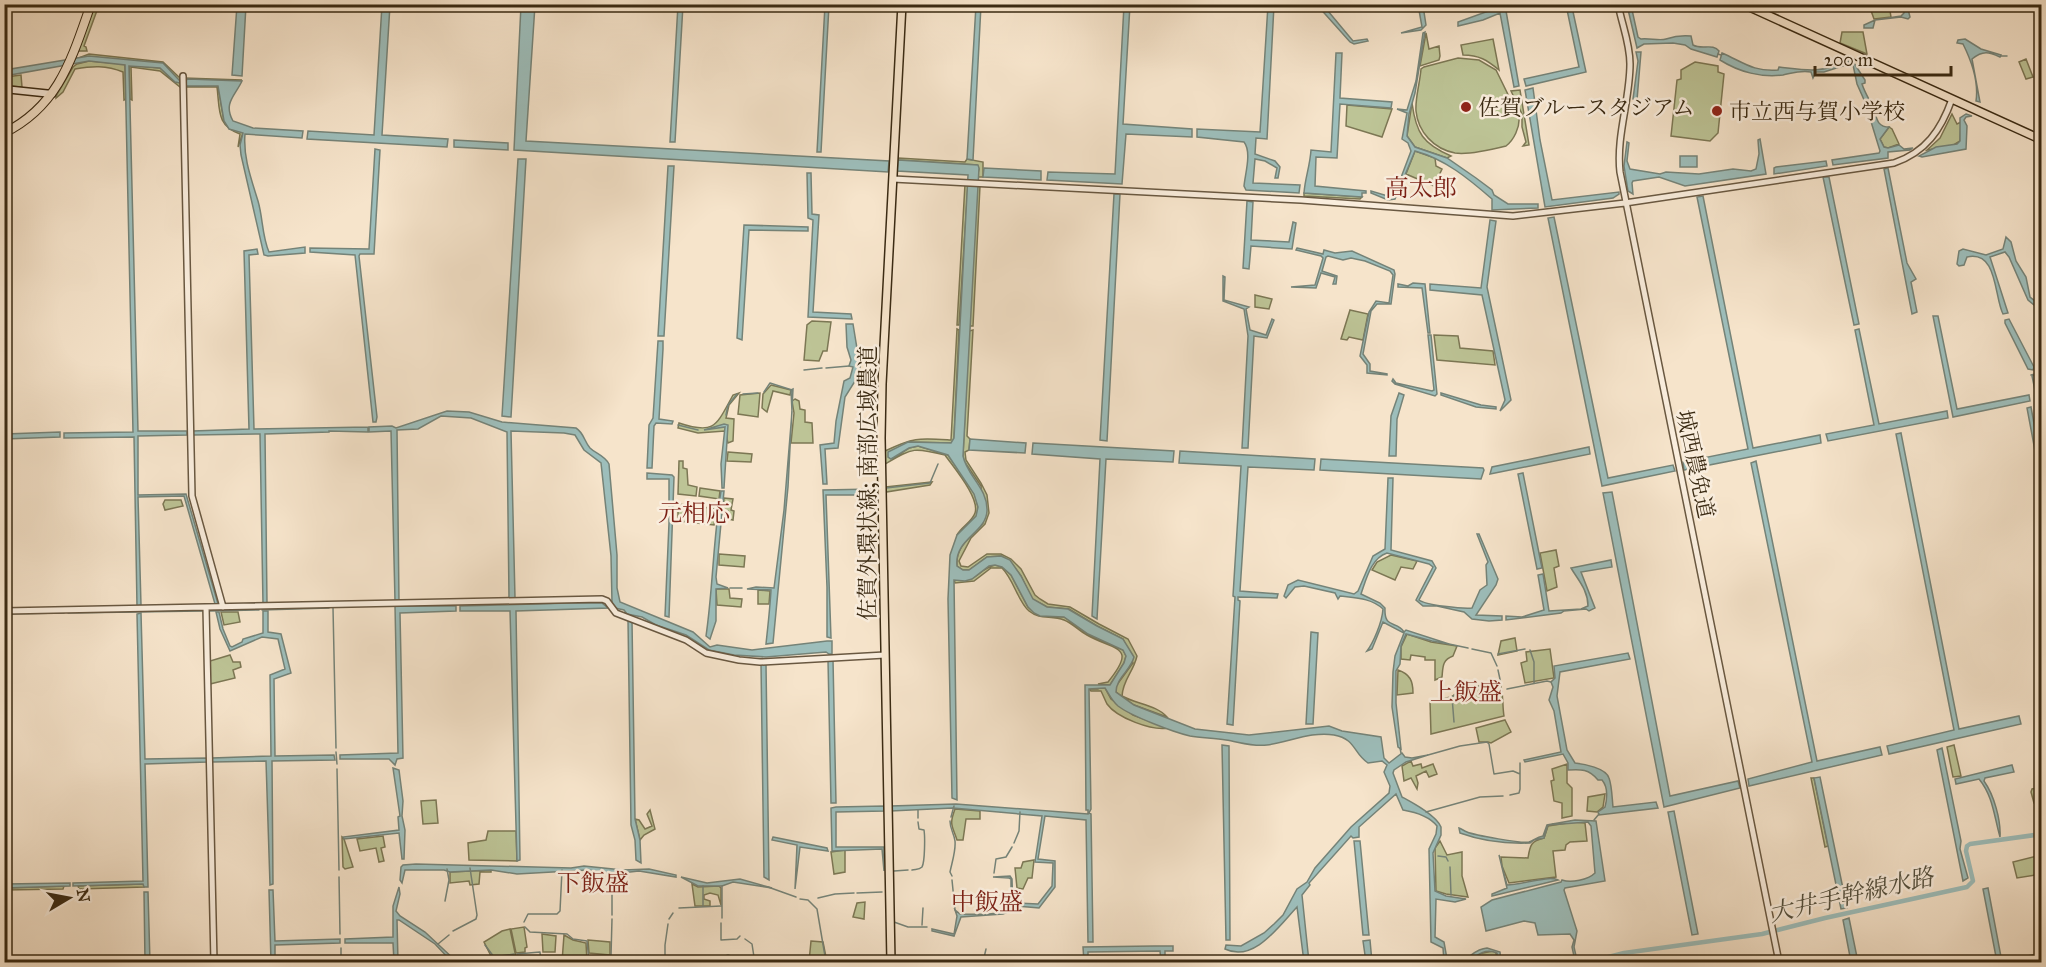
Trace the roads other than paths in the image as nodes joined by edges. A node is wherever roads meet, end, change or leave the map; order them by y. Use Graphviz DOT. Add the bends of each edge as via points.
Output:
graph roads {
  1 [pos="91,4"];
  2 [pos="902,4"];
  3 [pos="1618,4"];
  4 [pos="1743,4"];
  5 [pos="183,76"];
  6 [pos="4,89"];
  7 [pos="52,94"];
  8 [pos="1952,99"];
  9 [pos="4,133"];
  10 [pos="2042,140"];
  11 [pos="893,179"];
  12 [pos="1625,203"];
  13 [pos="206,607"];
  14 [pos="223,607"];
  15 [pos="4,611"];
  16 [pos="885,655"];
  17 [pos="214,963"];
  18 [pos="891,963"];
  19 [pos="1779,963"];
  1 -- 7 [label="highway" via="66,72"];
  2 -- 11 [label="main road, 佐賀外環状線; 南部広域農道"];
  3 -- 12 [label="street, 城西農免道" via="1630,65 1619,164"];
  4 -- 8 [label="main road"];
  5 -- 14 [label="street" via="192,496"];
  6 -- 7 [label="main road"];
  7 -- 9 [label="highway" via="31,116"];
  8 -- 10 [label="main road"];
  8 -- 12 [label="street" via="1933,138 1917,153 1894,163"];
  11 -- 12 [label="street" via="1301,200 1498,216"];
  11 -- 16 [label="main road, 佐賀外環状線; 南部広域農道" via="881,438"];
  12 -- 19 [label="street, 城西農免道"];
  13 -- 14 [label="street"];
  13 -- 15 [label="street"];
  13 -- 17 [label="street"];
  14 -- 16 [label="street" via="602,599 616,613 686,640 706,653 739,660"];
  16 -- 18 [label="main road, 佐賀外環状線; 南部広域農道"];
}
